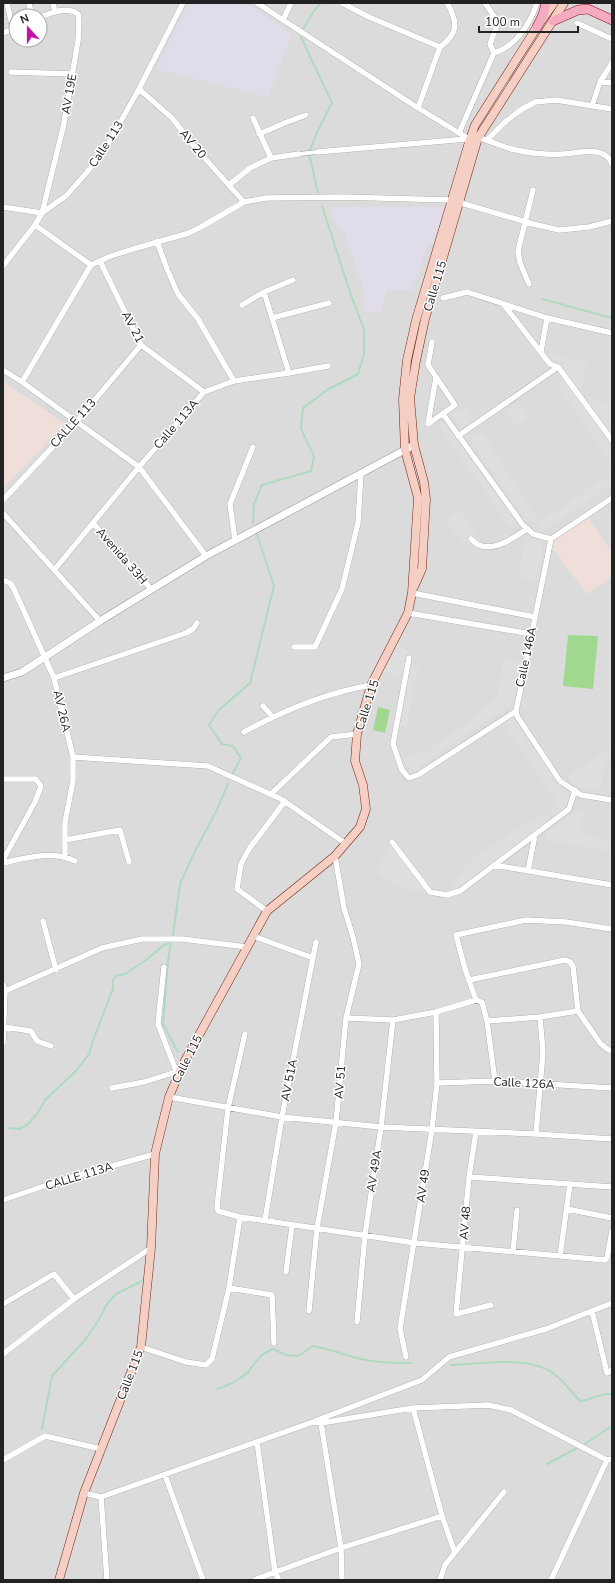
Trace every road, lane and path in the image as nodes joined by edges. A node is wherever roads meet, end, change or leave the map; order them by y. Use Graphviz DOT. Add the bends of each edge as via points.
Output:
graph roads {
  1 [pos="53,3"];
  2 [pos="183,3"];
  3 [pos="257,3"];
  4 [pos="291,3"];
  5 [pos="342,3"];
  6 [pos="447,3"];
  7 [pos="485,3"];
  8 [pos="537,3"];
  9 [pos="546,3"];
  10 [pos="554,3"];
  11 [pos="564,3"];
  12 [pos="585,6"];
  13 [pos="55,12"];
  14 [pos="48,15"];
  15 [pos="283,20"];
  16 [pos="612,20"];
  17 [pos="553,21"];
  18 [pos="577,23"];
  19 [pos="537,27"];
  20 [pos="612,39"];
  21 [pos="440,47"];
  22 [pos="494,53"];
  23 [pos="612,63"];
  24 [pos="11,72"];
  25 [pos="73,74"];
  26 [pos="600,82"];
  27 [pos="612,83"];
  28 [pos="139,89"];
  29 [pos="592,106"];
  30 [pos="418,108"];
  31 [pos="612,109"];
  32 [pos="306,115"];
  33 [pos="254,118"];
  34 [pos="459,133"];
  35 [pos="259,134"];
  36 [pos="474,138"];
  37 [pos="487,140"];
  38 [pos="317,152"];
  39 [pos="299,154"];
  40 [pos="271,158"];
  41 [pos="612,161"];
  42 [pos="229,185"];
  43 [pos="533,190"];
  44 [pos="451,200"];
  45 [pos="244,202"];
  46 [pos="460,202"];
  47 [pos="3,207"];
  48 [pos="42,213"];
  49 [pos="612,221"];
  50 [pos="525,222"];
  51 [pos="35,225"];
  52 [pos="157,241"];
  53 [pos="100,261"];
  54 [pos="91,265"];
  55 [pos="3,266"];
  56 [pos="293,280"];
  57 [pos="528,284"];
  58 [pos="264,292"];
  59 [pos="443,298"];
  60 [pos="329,302"];
  61 [pos="503,304"];
  62 [pos="242,305"];
  63 [pos="272,318"];
  64 [pos="546,318"];
  65 [pos="612,333"];
  66 [pos="432,342"];
  67 [pos="141,345"];
  68 [pos="541,352"];
  69 [pos="328,366"];
  70 [pos="558,367"];
  71 [pos="3,370"];
  72 [pos="288,373"];
  73 [pos="436,377"];
  74 [pos="234,381"];
  75 [pos="22,382"];
  76 [pos="204,392"];
  77 [pos="442,414"];
  78 [pos="77,421"];
  79 [pos="458,436"];
  80 [pos="612,440"];
  81 [pos="414,445"];
  82 [pos="252,447"];
  83 [pos="405,450"];
  84 [pos="139,467"];
  85 [pos="361,473"];
  86 [pos="612,498"];
  87 [pos="3,500"];
  88 [pos="3,513"];
  89 [pos="94,523"];
  90 [pos="527,529"];
  91 [pos="471,539"];
  92 [pos="551,539"];
  93 [pos="235,540"];
  94 [pos="206,556"];
  95 [pos="55,569"];
  96 [pos="3,580"];
  97 [pos="151,589"];
  98 [pos="412,593"];
  99 [pos="408,613"];
  100 [pos="535,617"];
  101 [pos="100,621"];
  102 [pos="197,623"];
  103 [pos="531,634"];
  104 [pos="294,648"];
  105 [pos="44,658"];
  106 [pos="409,658"];
  107 [pos="3,678"];
  108 [pos="54,678"];
  109 [pos="371,685"];
  110 [pos="263,706"];
  111 [pos="516,711"];
  112 [pos="272,716"];
  113 [pos="244,732"];
  114 [pos="357,734"];
  115 [pos="73,757"];
  116 [pos="3,779"];
  117 [pos="575,790"];
  118 [pos="271,794"];
  119 [pos="612,800"];
  120 [pos="285,801"];
  121 [pos="535,835"];
  122 [pos="65,840"];
  123 [pos="392,842"];
  124 [pos="345,843"];
  125 [pos="65,856"];
  126 [pos="335,856"];
  127 [pos="3,860"];
  128 [pos="75,861"];
  129 [pos="129,862"];
  130 [pos="3,863"];
  131 [pos="494,865"];
  132 [pos="528,871"];
  133 [pos="612,885"];
  134 [pos="267,911"];
  135 [pos="43,921"];
  136 [pos="612,929"];
  137 [pos="253,936"];
  138 [pos="316,942"];
  139 [pos="247,947"];
  140 [pos="312,958"];
  141 [pos="164,967"];
  142 [pos="56,970"];
  143 [pos="469,980"];
  144 [pos="3,984"];
  145 [pos="4,992"];
  146 [pos="476,1000"];
  147 [pos="436,1012"];
  148 [pos="578,1012"];
  149 [pos="540,1017"];
  150 [pos="346,1018"];
  151 [pos="392,1020"];
  152 [pos="488,1021"];
  153 [pos="4,1027"];
  154 [pos="245,1034"];
  155 [pos="3,1043"];
  156 [pos="50,1046"];
  157 [pos="612,1050"];
  158 [pos="177,1074"];
  159 [pos="494,1081"];
  160 [pos="437,1083"];
  161 [pos="539,1084"];
  162 [pos="112,1088"];
  163 [pos="612,1088"];
  164 [pos="169,1097"];
  165 [pos="228,1108"];
  166 [pos="282,1117"];
  167 [pos="336,1122"];
  168 [pos="381,1127"];
  169 [pos="432,1128"];
  170 [pos="476,1132"];
  171 [pos="536,1134"];
  172 [pos="612,1139"];
  173 [pos="156,1154"];
  174 [pos="470,1177"];
  175 [pos="570,1184"];
  176 [pos="612,1187"];
  177 [pos="3,1200"];
  178 [pos="567,1209"];
  179 [pos="517,1210"];
  180 [pos="240,1217"];
  181 [pos="612,1218"];
  182 [pos="265,1220"];
  183 [pos="292,1226"];
  184 [pos="317,1228"];
  185 [pos="612,1232"];
  186 [pos="365,1235"];
  187 [pos="415,1243"];
  188 [pos="463,1247"];
  189 [pos="151,1248"];
  190 [pos="513,1252"];
  191 [pos="560,1256"];
  192 [pos="286,1272"];
  193 [pos="229,1288"];
  194 [pos="74,1299"];
  195 [pos="612,1303"];
  196 [pos="3,1304"];
  197 [pos="491,1306"];
  198 [pos="309,1311"];
  199 [pos="592,1311"];
  200 [pos="357,1322"];
  201 [pos="274,1343"];
  202 [pos="141,1347"];
  203 [pos="3,1354"];
  204 [pos="406,1357"];
  205 [pos="612,1370"];
  206 [pos="413,1408"];
  207 [pos="313,1422"];
  208 [pos="321,1423"];
  209 [pos="257,1442"];
  210 [pos="101,1449"];
  211 [pos="3,1460"];
  212 [pos="610,1460"];
  213 [pos="165,1475"];
  214 [pos="504,1492"];
  215 [pos="84,1493"];
  216 [pos="101,1497"];
  217 [pos="442,1516"];
  218 [pos="341,1548"];
  219 [pos="455,1553"];
  220 [pos="276,1572"];
  221 [pos="59,1580"];
  222 [pos="107,1580"];
  223 [pos="203,1580"];
  224 [pos="254,1580"];
  225 [pos="279,1580"];
  226 [pos="342,1580"];
  227 [pos="440,1580"];
  228 [pos="551,1580"];
  1 -- 13 [label="street"];
  2 -- 28 [label="street, Calle 113"];
  3 -- 15 [label="street"];
  4 -- 15 [label="street"];
  5 -- 21 [label="street"];
  6 -- 21 [label="street" via="454,15 455,30 450,40"];
  7 -- 22 [label="street" via="498,22 490,44"];
  8 -- 22 [label="street" via="516,41 504,50"];
  9 -- 19 [label="main road"];
  10 -- 19 [label="main road, Calle 115"];
  11 -- 17 [label="main road, Calle 115"];
  12 -- 16 [label="main road"];
  12 -- 17 [label="main road"];
  13 -- 14 [label="street, AV 19E"];
  13 -- 25 [label="street, AV 19E" via="72,10 78,14 78,41"];
  15 -- 30 [label="street"];
  17 -- 36 [label="main road, Calle 115"];
  18 -- 20 [label="street"];
  19 -- 36 [label="main road, Calle 115" via="475,125"];
  21 -- 30 [label="street"];
  22 -- 34 [label="street"];
  23 -- 26 [label="street"];
  24 -- 25 [label="street"];
  25 -- 48 [label="street, AV 19E" via="64,128"];
  26 -- 27 [label="street"];
  26 -- 29 [label="street"];
  28 -- 42 [label="street, AV 20" via="172,118"];
  28 -- 48 [label="street, Calle 113" via="108,144 87,172 66,195"];
  29 -- 31 [label="street"];
  29 -- 37 [label="street" via="556,100 535,102 519,111"];
  30 -- 34 [label="street"];
  32 -- 35 [label="street"];
  33 -- 35 [label="street"];
  34 -- 36 [label="street"];
  35 -- 40 [label="street"];
  36 -- 37 [label="street"];
  36 -- 38 [label="street"];
  36 -- 44 [label="main road, Calle 115"];
  36 -- 46 [label="main road, Calle 115"];
  37 -- 41 [label="street" via="515,150 561,154 601,152"];
  38 -- 39 [label="street"];
  39 -- 40 [label="street"];
  40 -- 42 [label="street" via="250,168"];
  42 -- 45 [label="street, AV 20"];
  43 -- 50 [label="street"];
  44 -- 45 [label="street" via="342,197 266,198"];
  44 -- 46 [label="street"];
  44 -- 83 [label="main road, Calle 115" via="407,360 403,399"];
  45 -- 52 [label="street" via="188,233"];
  46 -- 50 [label="street"];
  46 -- 81 [label="main road, Calle 115" via="425,319 416,361 410,398"];
  47 -- 48 [label="street"];
  48 -- 51 [label="street, Calle 113"];
  49 -- 50 [label="street" via="559,230"];
  50 -- 57 [label="street" via="518,251"];
  51 -- 54 [label="street"];
  51 -- 55 [label="street, Calle 113"];
  52 -- 53 [label="street"];
  52 -- 74 [label="street" via="178,294 198,319"];
  53 -- 54 [label="street"];
  53 -- 67 [label="street, AV 21"];
  54 -- 75 [label="street"];
  56 -- 58 [label="street"];
  58 -- 62 [label="street"];
  58 -- 63 [label="street"];
  59 -- 61 [label="street" via="467,292"];
  60 -- 63 [label="street"];
  61 -- 64 [label="street"];
  61 -- 68 [label="street"];
  63 -- 72 [label="street"];
  64 -- 65 [label="street"];
  64 -- 68 [label="street"];
  66 -- 73 [label="street" via="428,365"];
  67 -- 76 [label="street, AV 21"];
  67 -- 78 [label="street, CALLE 113"];
  68 -- 70 [label="street" via="550,364"];
  69 -- 72 [label="street, Calle 113A"];
  70 -- 79 [label="street"];
  70 -- 80 [label="street"];
  71 -- 75 [label="street"];
  72 -- 74 [label="street, Calle 113A"];
  73 -- 77 [label="street" via="455,405"];
  73 -- 77 [label="street" via="428,424"];
  74 -- 76 [label="street, Calle 113A"];
  75 -- 78 [label="street"];
  76 -- 84 [label="street, Calle 113A"];
  77 -- 79 [label="street"];
  78 -- 84 [label="street"];
  78 -- 87 [label="street, CALLE 113"];
  79 -- 90 [label="street"];
  81 -- 83 [label="street"];
  81 -- 98 [label="main road, Calle 115" via="426,499 422,569"];
  82 -- 93 [label="street" via="230,504"];
  83 -- 85 [label="street"];
  83 -- 98 [label="main road, Calle 115" via="418,498"];
  84 -- 89 [label="street, Calle 113A"];
  84 -- 94 [label="street"];
  85 -- 93 [label="street"];
  85 -- 104 [label="street" via="358,523 342,589 315,647"];
  86 -- 92 [label="street"];
  88 -- 95 [label="street"];
  89 -- 95 [label="street, Calle 113A"];
  89 -- 97 [label="street, Avenida 33H"];
  90 -- 91 [label="street" via="506,543 486,547"];
  90 -- 92 [label="street" via="533,534"];
  92 -- 100 [label="street, Calle 146A"];
  93 -- 94 [label="street"];
  94 -- 97 [label="street"];
  95 -- 101 [label="street"];
  96 -- 105 [label="street, AV 26A" via="10,582 13,587"];
  97 -- 101 [label="street"];
  98 -- 99 [label="main road, Calle 115"];
  98 -- 100 [label="street"];
  99 -- 103 [label="street"];
  99 -- 109 [label="main road, Calle 115"];
  100 -- 103 [label="street, Calle 146A"];
  101 -- 105 [label="street"];
  102 -- 108 [label="street" via="186,633"];
  103 -- 111 [label="street, Calle 146A"];
  105 -- 107 [label="street" via="22,672"];
  105 -- 108 [label="street, AV 26A"];
  106 -- 111 [label="street" via="393,744 402,770 409,778 418,776"];
  108 -- 115 [label="street, AV 26A"];
  109 -- 112 [label="street" via="343,690"];
  109 -- 114 [label="main road, Calle 115"];
  110 -- 112 [label="street"];
  111 -- 117 [label="street" via="560,781"];
  112 -- 113 [label="street"];
  114 -- 118 [label="street" via="332,737"];
  114 -- 124 [label="main road, Calle 115" via="355,761 363,785 366,809 360,827"];
  115 -- 118 [label="street" via="203,765"];
  115 -- 122 [label="street, AV 26A" via="74,773 66,811"];
  116 -- 127 [label="street" via="36,779 41,786"];
  117 -- 119 [label="street" via="581,794"];
  117 -- 121 [label="street" via="569,809"];
  118 -- 120 [label="street"];
  120 -- 124 [label="street"];
  120 -- 134 [label="street" via="249,849 241,864 237,890"];
  121 -- 131 [label="street"];
  121 -- 132 [label="street"];
  122 -- 125 [label="street, AV 26A"];
  122 -- 129 [label="street" via="120,830"];
  123 -- 131 [label="street" via="430,892 447,895 460,891"];
  124 -- 126 [label="main road, Calle 115"];
  125 -- 128 [label="street"];
  125 -- 130 [label="street" via="29,857"];
  126 -- 134 [label="main road, Calle 115"];
  126 -- 150 [label="street, AV 51" via="344,908 359,964"];
  131 -- 132 [label="street"];
  132 -- 133 [label="street"];
  134 -- 137 [label="main road, Calle 115"];
  135 -- 142 [label="street"];
  136 -- 143 [label="street" via="566,922 526,920 456,935"];
  137 -- 139 [label="main road, Calle 115"];
  137 -- 140 [label="street"];
  138 -- 140 [label="street, AV 51A"];
  139 -- 142 [label="street" via="182,938 142,939 102,948"];
  139 -- 158 [label="main road, Calle 115"];
  140 -- 166 [label="street, AV 51A"];
  141 -- 158 [label="street" via="158,1024"];
  142 -- 145 [label="street"];
  143 -- 146 [label="street"];
  143 -- 148 [label="street" via="565,960 573,966"];
  144 -- 145 [label="street"];
  145 -- 153 [label="street"];
  146 -- 147 [label="street"];
  146 -- 152 [label="street" via="482,1002"];
  147 -- 151 [label="street"];
  147 -- 160 [label="street, AV 49"];
  148 -- 149 [label="street"];
  148 -- 157 [label="street" via="600,1043"];
  149 -- 152 [label="street"];
  149 -- 161 [label="street" via="543,1052"];
  150 -- 151 [label="street"];
  150 -- 167 [label="street, AV 51"];
  151 -- 168 [label="street, AV 49A"];
  152 -- 159 [label="street"];
  153 -- 155 [label="street"];
  153 -- 156 [label="street" via="31,1031 37,1041"];
  154 -- 165 [label="street"];
  158 -- 162 [label="street"];
  158 -- 164 [label="main road, Calle 115"];
  159 -- 160 [label="street, Calle 126A"];
  159 -- 161 [label="street, Calle 126A"];
  160 -- 169 [label="street, AV 49"];
  161 -- 163 [label="street, Calle 126A"];
  161 -- 171 [label="street"];
  164 -- 165 [label="street"];
  164 -- 173 [label="main road, Calle 115"];
  165 -- 166 [label="street"];
  165 -- 180 [label="street" via="216,1206 218,1211"];
  166 -- 167 [label="street"];
  166 -- 182 [label="street, AV 51A"];
  167 -- 168 [label="street"];
  167 -- 184 [label="street, AV 51"];
  168 -- 169 [label="street"];
  168 -- 186 [label="street, AV 49A"];
  169 -- 170 [label="street"];
  169 -- 187 [label="street, AV 49"];
  170 -- 171 [label="street"];
  170 -- 174 [label="street, AV 48"];
  171 -- 172 [label="street"];
  173 -- 177 [label="street, CALLE 113A" via="65,1179"];
  173 -- 189 [label="main road, Calle 115"];
  174 -- 175 [label="street"];
  174 -- 188 [label="street, AV 48"];
  175 -- 176 [label="street"];
  175 -- 178 [label="street"];
  178 -- 181 [label="street"];
  178 -- 191 [label="street"];
  179 -- 190 [label="street"];
  180 -- 182 [label="street"];
  180 -- 193 [label="street"];
  182 -- 183 [label="street"];
  183 -- 184 [label="street"];
  183 -- 192 [label="street"];
  184 -- 186 [label="street"];
  184 -- 198 [label="street, AV 51"];
  185 -- 191 [label="street" via="605,1260"];
  186 -- 187 [label="street"];
  186 -- 200 [label="street, AV 49A"];
  187 -- 188 [label="street"];
  187 -- 204 [label="street, AV 49" via="400,1329"];
  188 -- 190 [label="street"];
  188 -- 197 [label="street, AV 48" via="456,1314"];
  189 -- 194 [label="street"];
  189 -- 202 [label="main road, Calle 115"];
  190 -- 191 [label="street"];
  193 -- 201 [label="street" via="272,1295"];
  193 -- 202 [label="street" via="212,1359 206,1365 186,1362"];
  194 -- 196 [label="street" via="54,1274"];
  194 -- 203 [label="street"];
  195 -- 199 [label="street"];
  199 -- 205 [label="street" via="607,1373"];
  199 -- 207 [label="street" via="546,1329 449,1357 422,1380"];
  202 -- 210 [label="main road, Calle 115"];
  206 -- 208 [label="street"];
  206 -- 212 [label="street" via="488,1405 511,1410"];
  206 -- 217 [label="street"];
  207 -- 208 [label="street"];
  207 -- 209 [label="street"];
  208 -- 218 [label="street"];
  209 -- 213 [label="street"];
  209 -- 220 [label="street"];
  210 -- 211 [label="street" via="45,1436"];
  210 -- 215 [label="main road, Calle 115"];
  212 -- 228 [label="street"];
  213 -- 216 [label="street"];
  213 -- 223 [label="street"];
  214 -- 219 [label="street"];
  215 -- 216 [label="street"];
  215 -- 221 [label="main road, Calle 115"];
  216 -- 222 [label="street"];
  217 -- 218 [label="street"];
  217 -- 219 [label="street"];
  218 -- 220 [label="street"];
  218 -- 226 [label="street"];
  219 -- 227 [label="street" via="445,1565"];
  220 -- 224 [label="street"];
  220 -- 225 [label="street"];
}
